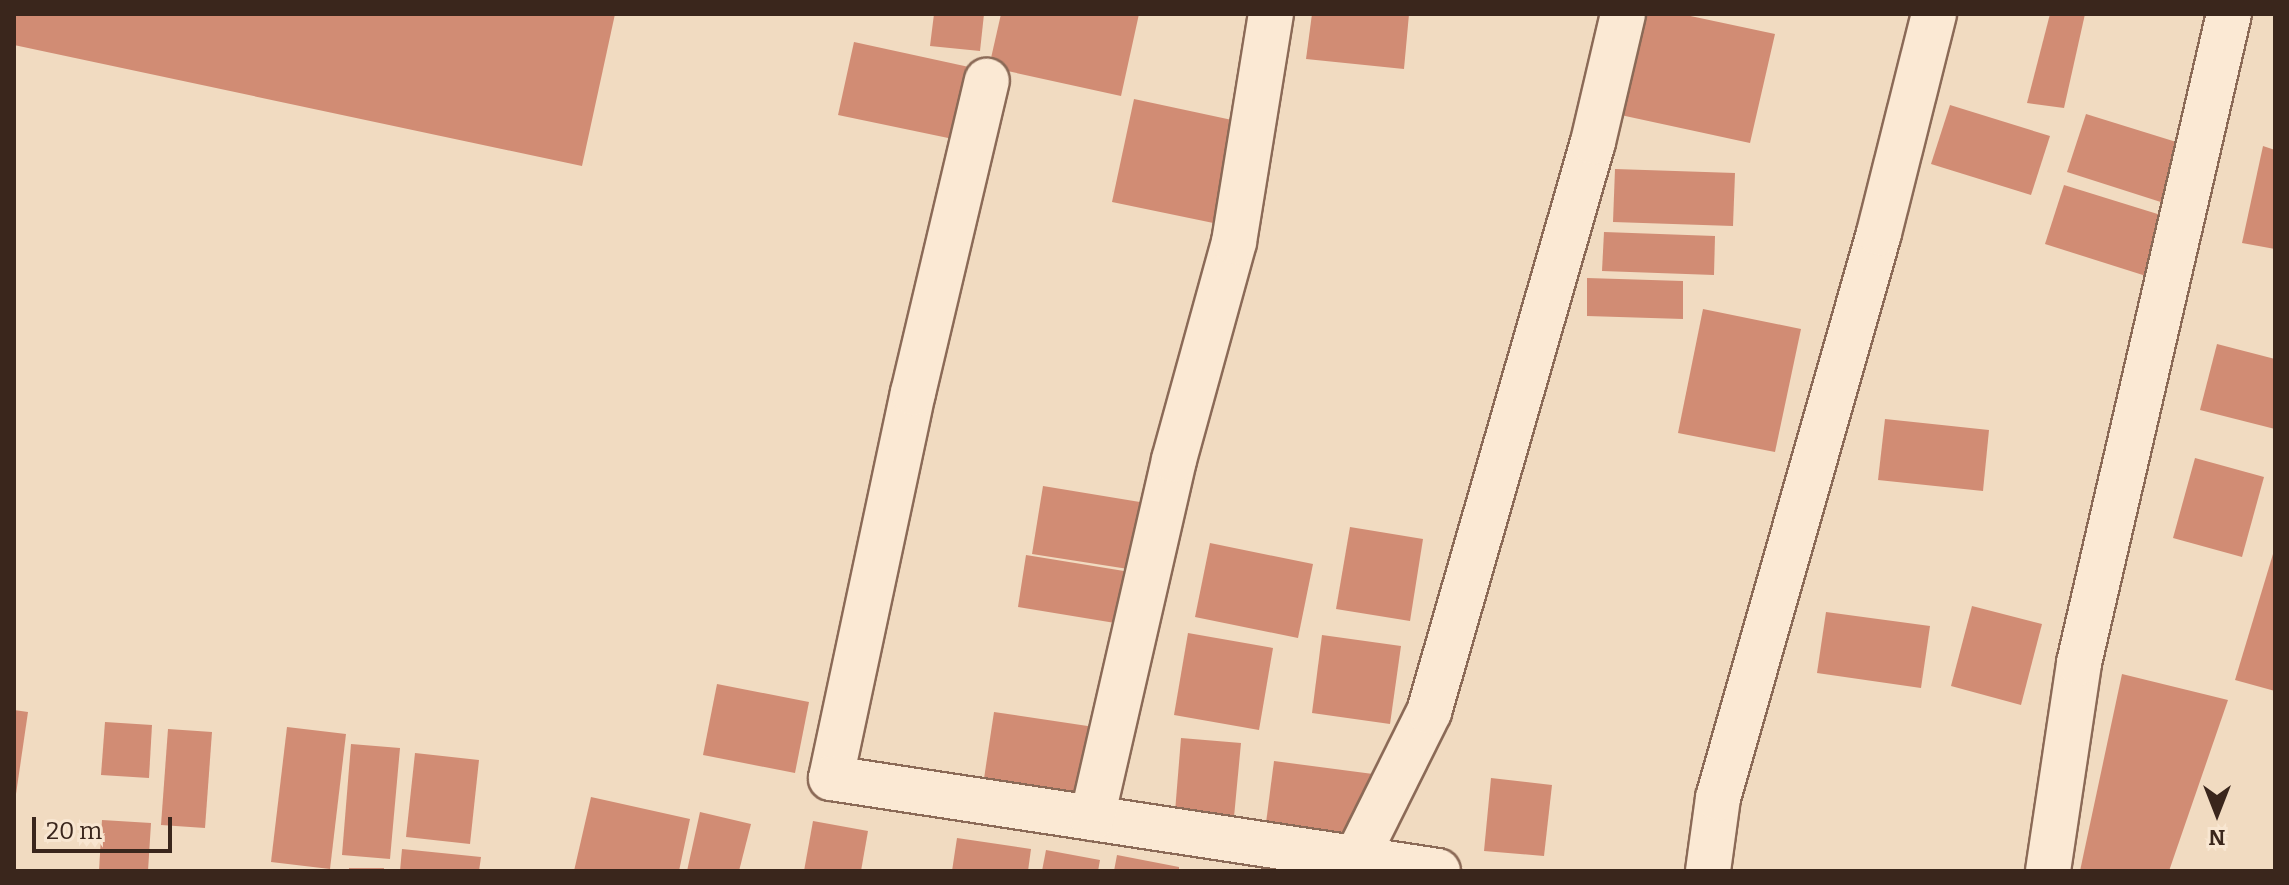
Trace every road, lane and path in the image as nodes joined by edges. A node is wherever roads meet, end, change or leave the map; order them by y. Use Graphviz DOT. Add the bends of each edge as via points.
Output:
graph roads {
  1 [pos="1271,14"];
  2 [pos="1623,14"];
  3 [pos="1934,14"];
  4 [pos="2229,14"];
  5 [pos="987,81"];
  6 [pos="1092,818"];
  7 [pos="1352,866"];
  8 [pos="1438,871"];
  9 [pos="1708,871"];
  10 [pos="2048,871"];
  1 -- 6 [label="street" via="1234,242 1174,460"];
  2 -- 7 [label="street" via="1593,142 1429,712"];
  3 -- 9 [label="street" via="1879,233 1718,798"];
  4 -- 10 [label="street" via="2079,663"];
  5 -- 6 [label="street" via="913,393 831,778"];
  6 -- 7 [label="street"];
  7 -- 8 [label="street"];
}
